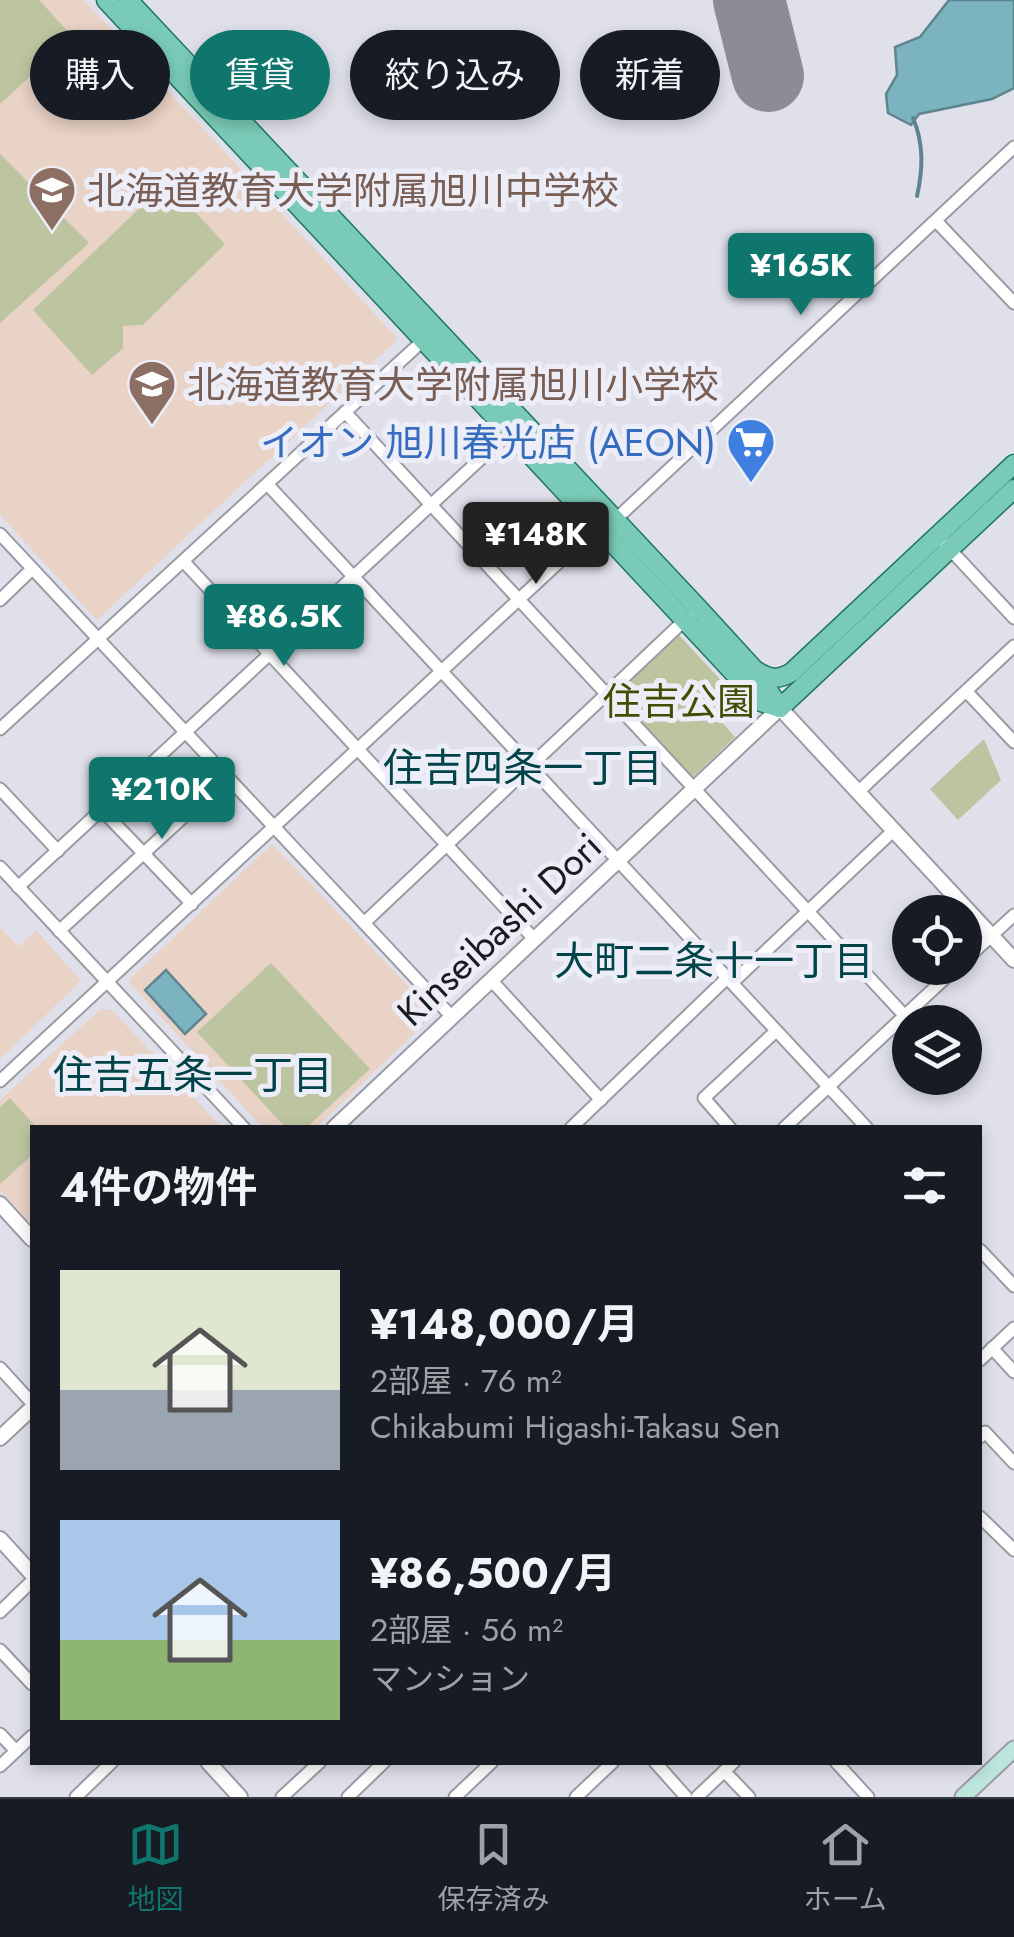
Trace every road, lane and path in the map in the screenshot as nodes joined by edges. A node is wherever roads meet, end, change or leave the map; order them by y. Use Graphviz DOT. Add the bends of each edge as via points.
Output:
graph roads {
  1 [pos="106,0"];
  2 [pos="128,0"];
  3 [pos="1014,147"];
  4 [pos="936,220"];
  5 [pos="1014,303"];
  6 [pos="430,334"];
  7 [pos="345,412"];
  8 [pos="516,426"];
  9 [pos="1014,464"];
  10 [pos="269,486"];
  11 [pos="1014,489"];
  12 [pos="430,504"];
  13 [pos="607,523"];
  14 [pos="0,534"];
  15 [pos="944,543"];
  16 [pos="185,563"];
  17 [pos="32,570"];
  18 [pos="352,578"];
  19 [pos="519,599"];
  20 [pos="0,600"];
  21 [pos="691,614"];
  22 [pos="1014,618"];
  23 [pos="98,640"];
  24 [pos="1014,646"];
  25 [pos="269,654"];
  26 [pos="754,670"];
  27 [pos="440,672"];
  28 [pos="792,672"];
  29 [pos="966,691"];
  30 [pos="608,696"];
  31 [pos="780,708"];
  32 [pos="0,729"];
  33 [pos="186,733"];
  34 [pos="1014,742"];
  35 [pos="357,749"];
  36 [pos="530,768"];
  37 [pos="227,777"];
  38 [pos="0,789"];
  39 [pos="695,790"];
  40 [pos="858,792"];
  41 [pos="102,810"];
  42 [pos="273,827"];
  43 [pos="894,830"];
  44 [pos="445,844"];
  45 [pos="58,851"];
  46 [pos="144,852"];
  47 [pos="618,862"];
  48 [pos="0,867"];
  49 [pos="18,887"];
  50 [pos="192,904"];
  51 [pos="808,912"];
  52 [pos="1014,915"];
  53 [pos="364,923"];
  54 [pos="59,931"];
  55 [pos="992,936"];
  56 [pos="535,940"];
  57 [pos="982,945"];
  58 [pos="1014,960"];
  59 [pos="491,980"];
  60 [pos="730,980"];
  61 [pos="108,981"];
  62 [pos="937,985"];
  63 [pos="895,1005"];
  64 [pos="915,1005"];
  65 [pos="452,1017"];
  66 [pos="892,1027"];
  67 [pos="776,1031"];
  68 [pos="0,1081"];
  69 [pos="830,1086"];
  70 [pos="601,1100"];
  71 [pos="241,1125"];
  72 [pos="337,1125"];
  73 [pos="574,1125"];
  74 [pos="727,1125"];
  75 [pos="787,1125"];
  76 [pos="865,1125"];
  77 [pos="0,1204"];
  78 [pos="30,1237"];
  79 [pos="982,1252"];
  80 [pos="1014,1286"];
  81 [pos="1014,1328"];
  82 [pos="992,1348"];
  83 [pos="982,1358"];
  84 [pos="0,1368"];
  85 [pos="1014,1372"];
  86 [pos="30,1404"];
  87 [pos="30,1408"];
  88 [pos="982,1435"];
  89 [pos="0,1438"];
  90 [pos="1014,1463"];
  91 [pos="982,1520"];
  92 [pos="0,1539"];
  93 [pos="1014,1550"];
  94 [pos="30,1576"];
  95 [pos="30,1580"];
  96 [pos="0,1612"];
  97 [pos="0,1650"];
  98 [pos="30,1682"];
  99 [pos="0,1734"];
  100 [pos="30,1738"];
  101 [pos="1014,1749"];
  102 [pos="16,1751"];
  103 [pos="109,1765"];
  104 [pos="211,1765"];
  105 [pos="317,1765"];
  106 [pos="381,1765"];
  107 [pos="489,1765"];
  108 [pos="611,1765"];
  109 [pos="657,1765"];
  110 [pos="839,1765"];
  111 [pos="0,1766"];
  112 [pos="729,1767"];
  113 [pos="76,1797"];
  114 [pos="239,1797"];
  115 [pos="282,1797"];
  116 [pos="348,1797"];
  117 [pos="455,1797"];
  118 [pos="576,1797"];
  119 [pos="686,1797"];
  120 [pos="697,1797"];
  121 [pos="748,1797"];
  122 [pos="868,1797"];
  123 [pos="964,1797"];
  1 -- 6 [label="main road"];
  2 -- 6 [label="main road"];
  3 -- 4 [label="street"];
  4 -- 5 [label="street"];
  4 -- 13 [label="street"];
  6 -- 7 [label="street"];
  6 -- 8 [label="main road"];
  7 -- 10 [label="street"];
  7 -- 12 [label="street"];
  8 -- 12 [label="street"];
  8 -- 13 [label="main road"];
  9 -- 15 [label="main road, Kinseibashi Dori"];
  10 -- 16 [label="street"];
  10 -- 18 [label="street"];
  11 -- 15 [label="main road, Kinseibashi Dori"];
  12 -- 18 [label="street"];
  12 -- 19 [label="street"];
  13 -- 19 [label="street"];
  13 -- 21 [label="main road"];
  14 -- 17 [label="street"];
  15 -- 22 [label="street"];
  15 -- 28 [label="main road, Kinseibashi Dori"];
  15 -- 31 [label="main road, Kinseibashi Dori"];
  16 -- 23 [label="street"];
  16 -- 25 [label="street"];
  17 -- 20 [label="street"];
  17 -- 23 [label="street"];
  18 -- 25 [label="street"];
  18 -- 27 [label="street"];
  19 -- 27 [label="street"];
  19 -- 30 [label="street"];
  21 -- 26 [label="main road"];
  21 -- 30 [label="street"];
  21 -- 31 [label="main road" via="762,702"];
  23 -- 32 [label="street"];
  23 -- 33 [label="street"];
  24 -- 29 [label="street"];
  25 -- 33 [label="street"];
  25 -- 35 [label="street"];
  26 -- 28 [label="main road" via="781,679"];
  26 -- 31 [label="main road"];
  27 -- 35 [label="street"];
  27 -- 36 [label="street"];
  28 -- 31 [label="main road"];
  29 -- 34 [label="street"];
  29 -- 40 [label="street"];
  30 -- 36 [label="street"];
  30 -- 39 [label="street"];
  31 -- 39 [label="street, Kinseibashi Dori"];
  31 -- 40 [label="street"];
  33 -- 37 [label="street"];
  33 -- 41 [label="street"];
  35 -- 42 [label="street"];
  35 -- 44 [label="street"];
  36 -- 44 [label="street"];
  36 -- 47 [label="street"];
  37 -- 42 [label="street"];
  37 -- 46 [label="street"];
  38 -- 45 [label="street"];
  39 -- 47 [label="street, Kinseibashi Dori"];
  39 -- 51 [label="street"];
  40 -- 43 [label="street"];
  41 -- 45 [label="street"];
  41 -- 46 [label="street"];
  42 -- 50 [label="street"];
  42 -- 53 [label="street"];
  43 -- 51 [label="street"];
  43 -- 55 [label="street"];
  44 -- 53 [label="street"];
  44 -- 56 [label="street"];
  45 -- 49 [label="street"];
  46 -- 50 [label="street"];
  46 -- 54 [label="street"];
  47 -- 56 [label="street, Kinseibashi Dori"];
  47 -- 60 [label="street"];
  48 -- 49 [label="street"];
  49 -- 54 [label="street"];
  50 -- 61 [label="street"];
  51 -- 60 [label="street"];
  51 -- 63 [label="street"];
  52 -- 55 [label="street"];
  53 -- 65 [label="street"];
  54 -- 61 [label="street"];
  55 -- 57 [label="street"];
  55 -- 58 [label="street"];
  56 -- 59 [label="street, Kinseibashi Dori"];
  59 -- 65 [label="street, Kinseibashi Dori"];
  59 -- 70 [label="street"];
  60 -- 67 [label="street"];
  60 -- 70 [label="street"];
  61 -- 68 [label="street"];
  61 -- 71 [label="street"];
  62 -- 64 [label="street"];
  65 -- 72 [label="street, Kinseibashi Dori"];
  66 -- 69 [label="street"];
  67 -- 69 [label="street"];
  67 -- 74 [label="street" via="704,1098"];
  69 -- 75 [label="street"];
  69 -- 76 [label="street"];
  70 -- 73 [label="street"];
  77 -- 78 [label="street"];
  79 -- 80 [label="street"];
  81 -- 82 [label="street"];
  82 -- 83 [label="street"];
  82 -- 85 [label="street"];
  84 -- 86 [label="street"];
  87 -- 89 [label="street"];
  88 -- 90 [label="street"];
  91 -- 93 [label="street"];
  92 -- 94 [label="street"];
  95 -- 96 [label="street"];
  97 -- 98 [label="street"];
  99 -- 102 [label="street"];
  100 -- 102 [label="street"];
  101 -- 123 [label="main road"];
  102 -- 111 [label="street"];
  103 -- 113 [label="street"];
  104 -- 114 [label="street"];
  105 -- 115 [label="street"];
  106 -- 116 [label="street"];
  107 -- 117 [label="street"];
  108 -- 118 [label="street"];
  109 -- 119 [label="street"];
  110 -- 122 [label="street"];
  112 -- 120 [label="street"];
  112 -- 121 [label="street"];
}
